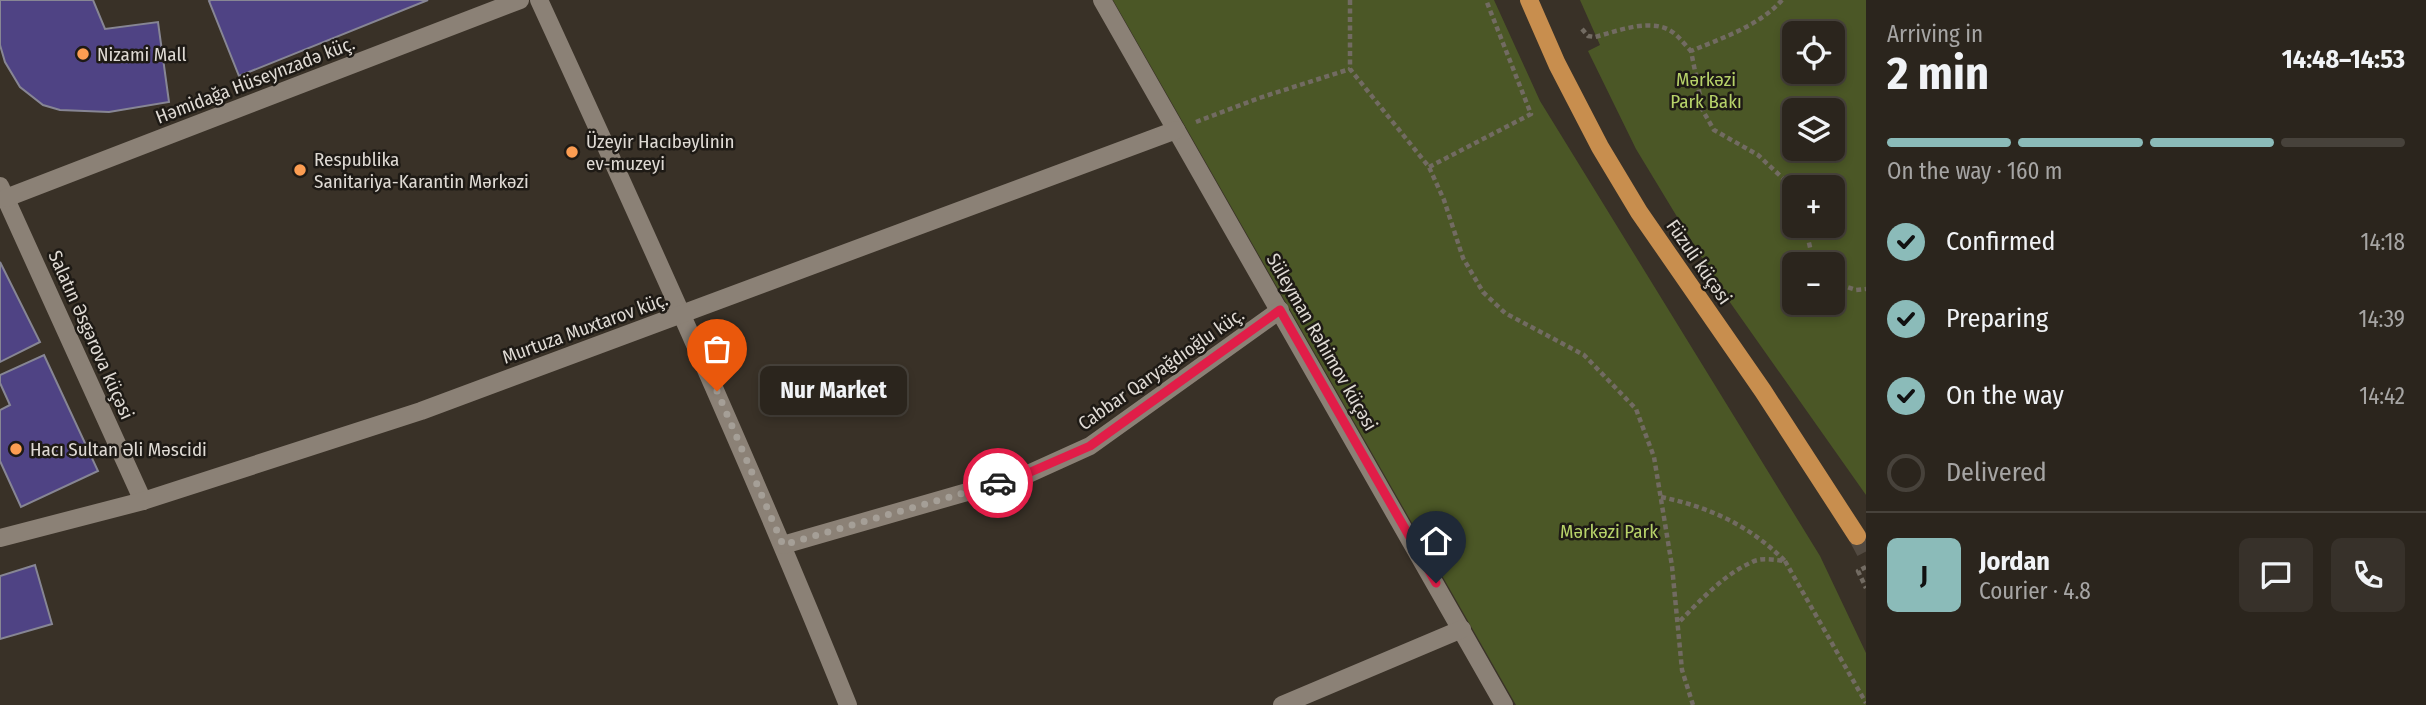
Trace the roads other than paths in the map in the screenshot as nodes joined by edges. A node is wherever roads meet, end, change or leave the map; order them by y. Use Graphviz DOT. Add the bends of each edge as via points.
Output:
graph roads {
  1 [pos="520,0"];
  2 [pos="539,0"];
  3 [pos="1102,0"];
  4 [pos="1529,0"];
  5 [pos="1176,130"];
  6 [pos="3,192"];
  7 [pos="1280,310"];
  8 [pos="683,314"];
  9 [pos="143,501"];
  10 [pos="1857,536"];
  11 [pos="0,538"];
  12 [pos="783,545"];
  13 [pos="1462,629"];
  14 [pos="848,705"];
  15 [pos="1282,705"];
  16 [pos="1504,705"];
  1 -- 6 [label="street, Həmidağa Hüseynzadə küç."];
  2 -- 8 [label="street"];
  3 -- 5 [label="street, Süleyman Rəhimov küçəsi"];
  4 -- 10 [label="main road, Füzuli küçəsi" via="1600,147 1639,212"];
  5 -- 7 [label="street, Süleyman Rəhimov küçəsi"];
  5 -- 8 [label="street, Murtuza Muxtarov küç."];
  6 -- 9 [label="street, Salatın Əsgərova küçəsi"];
  7 -- 12 [label="street, Cabbar Qaryağdıoğlu küç." via="1090,446 1026,474"];
  7 -- 13 [label="street, Süleyman Rəhimov küçəsi"];
  8 -- 9 [label="street, Murtuza Muxtarov küç." via="421,411"];
  8 -- 12 [label="street"];
  9 -- 11 [label="street, Murtuza Muxtarov küç."];
  12 -- 14 [label="street"];
  13 -- 15 [label="street"];
  13 -- 16 [label="street, Süleyman Rəhimov küçəsi"];
}
